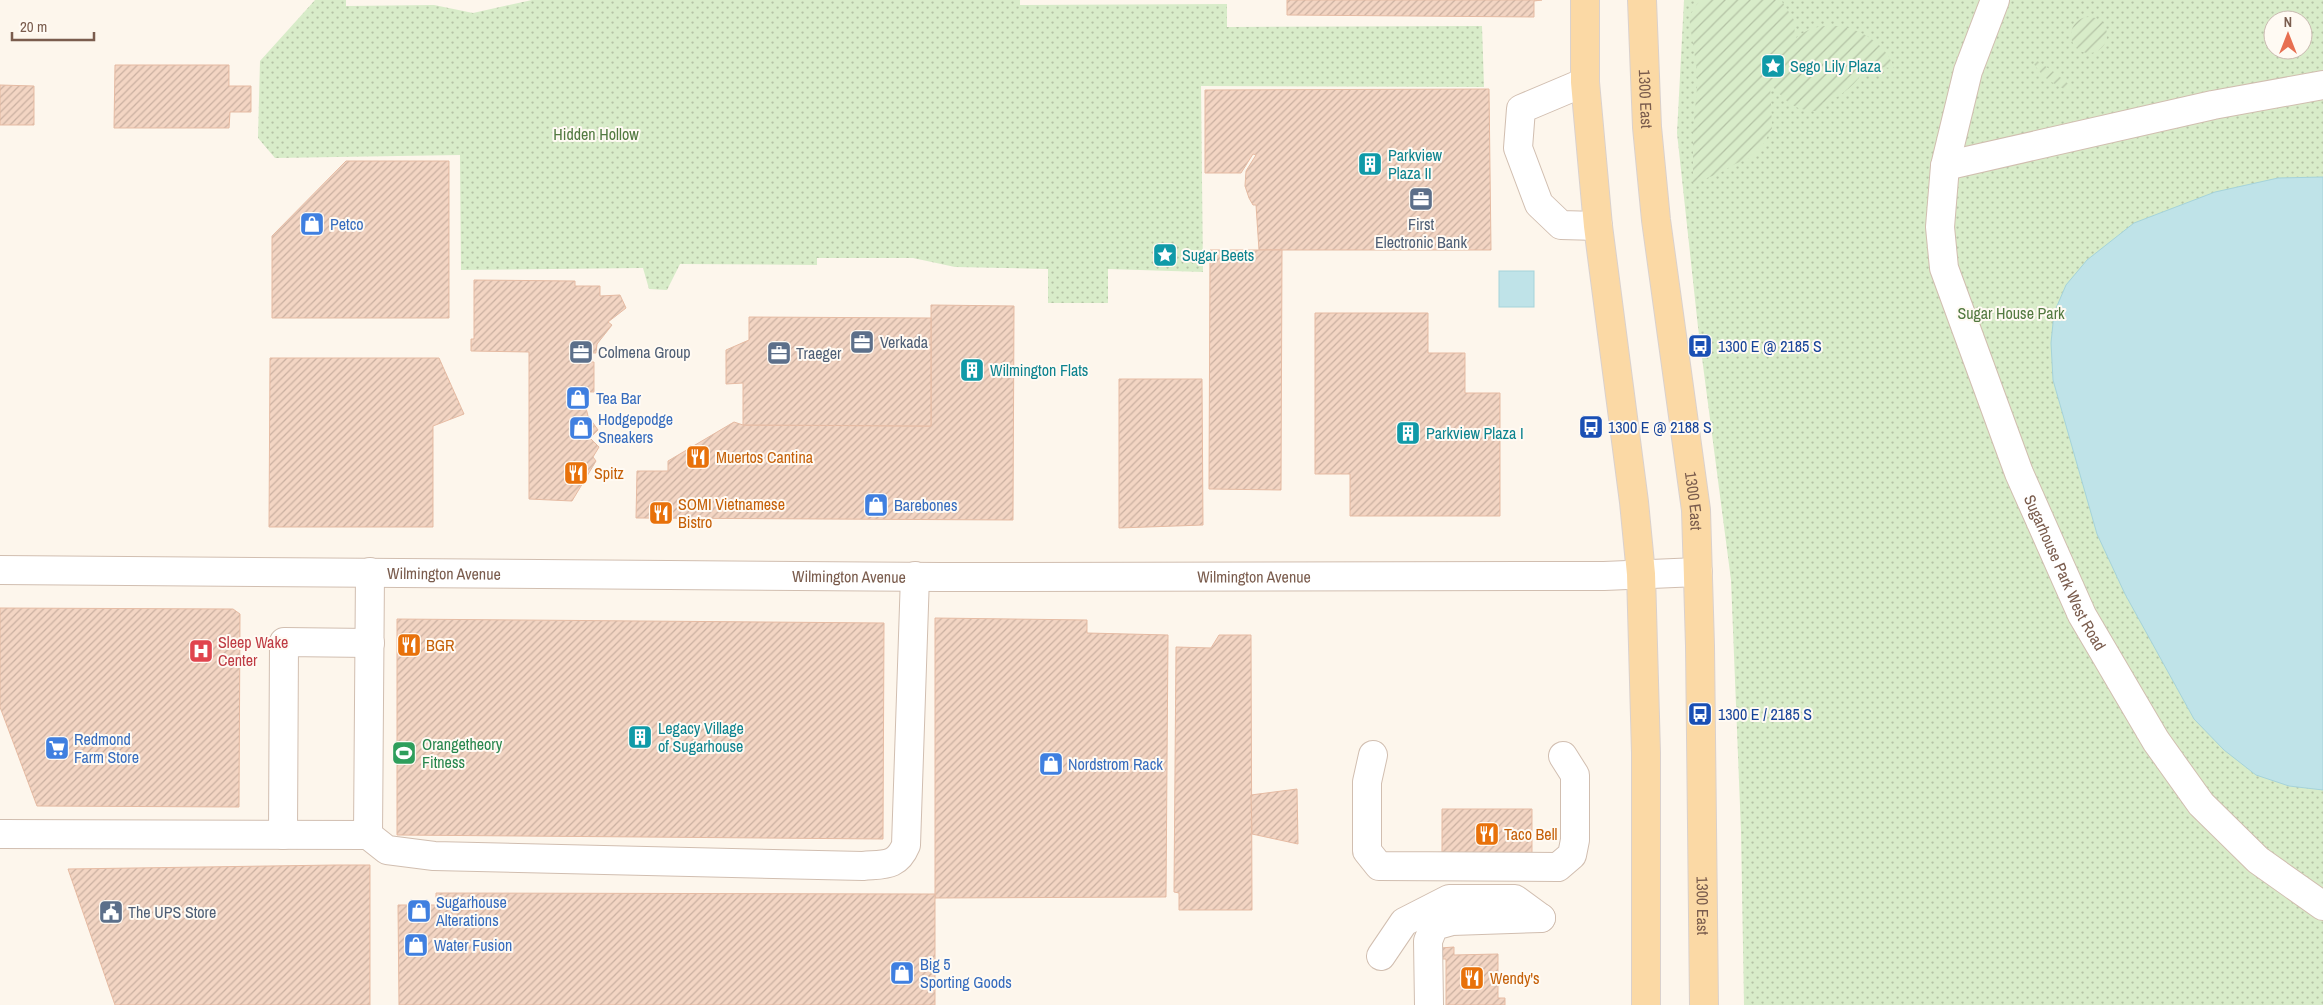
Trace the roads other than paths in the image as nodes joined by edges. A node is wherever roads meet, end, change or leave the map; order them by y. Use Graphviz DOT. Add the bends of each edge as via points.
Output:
graph roads {
  1 [pos="1585,0"];
  2 [pos="1642,0"];
  3 [pos="1995,0"];
  4 [pos="1585,82"];
  5 [pos="2323,85"];
  6 [pos="1945,166"];
  7 [pos="1598,226"];
  8 [pos="0,570"];
  9 [pos="370,572"];
  10 [pos="1698,572"];
  11 [pos="1640,574"];
  12 [pos="915,576"];
  13 [pos="370,643"];
  14 [pos="1373,755"];
  15 [pos="1563,756"];
  16 [pos="0,834"];
  17 [pos="283,834"];
  18 [pos="368,835"];
  19 [pos="2323,906"];
  20 [pos="1381,956"];
  21 [pos="1429,1005"];
  22 [pos="1646,1005"];
  23 [pos="1704,1005"];
  1 -- 4 [label="main road"];
  2 -- 10 [label="main road, 1300 East" via="1656,220 1696,510"];
  3 -- 6 [label="street, Sugarhouse Park West Road" via="1968,71"];
  4 -- 7 [label="main road"];
  4 -- 7 [label="street" via="1521,109 1518,148 1539,204 1561,224"];
  5 -- 6 [label="street" via="2213,105"];
  6 -- 19 [label="street, Sugarhouse Park West Road" via="1940,227 1944,268 2019,473 2082,615 2156,741 2201,804 2258,860"];
  7 -- 11 [label="main road" via="1634,502"];
  8 -- 9 [label="street, Wilmington Avenue"];
  9 -- 12 [label="street, Wilmington Avenue"];
  9 -- 13 [label="street"];
  10 -- 11 [label="street, Wilmington Avenue"];
  10 -- 23 [label="main road, 1300 East"];
  11 -- 12 [label="street, Wilmington Avenue"];
  11 -- 22 [label="main road" via="1647,801"];
  12 -- 18 [label="street" via="906,845 900,857 890,863 863,866 434,856 387,850"];
  13 -- 17 [label="street" via="284,642"];
  13 -- 18 [label="street"];
  14 -- 15 [label="street" via="1367,782 1367,851 1379,866 1558,867 1572,854 1575,840 1575,775"];
  16 -- 17 [label="street"];
  17 -- 18 [label="street"];
  20 -- 21 [label="street" via="1404,922 1449,899 1515,899 1541,918 1452,921 1434,926 1428,941"];
}
